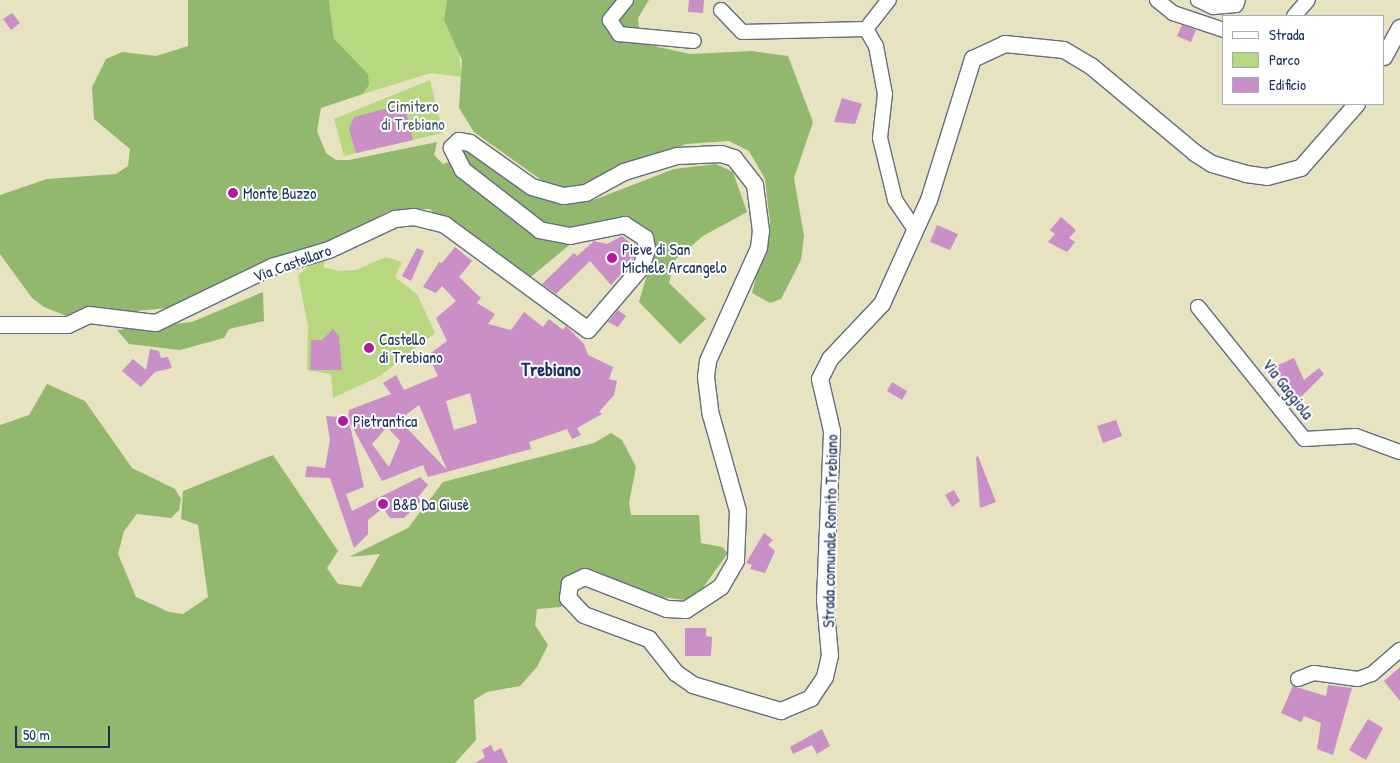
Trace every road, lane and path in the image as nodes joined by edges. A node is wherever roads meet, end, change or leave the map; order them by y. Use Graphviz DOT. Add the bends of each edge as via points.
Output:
graph roads {
  1 [pos="626,0"];
  2 [pos="889,0"];
  3 [pos="1157,0"];
  4 [pos="1198,0"];
  5 [pos="1238,0"];
  6 [pos="1308,0"];
  7 [pos="721,10"];
  8 [pos="1295,15"];
  9 [pos="1400,28"];
  10 [pos="866,29"];
  11 [pos="1222,29"];
  12 [pos="694,42"];
  13 [pos="1385,55"];
  14 [pos="1356,105"];
  15 [pos="915,230"];
  16 [pos="538,290"];
  17 [pos="1198,307"];
  18 [pos="0,325"];
  19 [pos="1400,452"];
  20 [pos="1400,650"];
  21 [pos="1298,678"];
  1 -- 12 [label="street" via="610,20 619,34"];
  2 -- 10 [label="street"];
  3 -- 11 [label="street" via="1173,13"];
  4 -- 5 [label="street" via="1213,7 1236,5"];
  6 -- 8 [label="street"];
  7 -- 10 [label="street" via="742,32"];
  9 -- 13 [label="street"];
  10 -- 15 [label="street" via="876,46 885,94 880,138 895,200"];
  14 -- 15 [label="street, Strada comunale Romito Trebiano" via="1301,168 1267,177 1246,174 1212,164 1195,153 1076,55 1040,46 994,46 973,59 966,71 934,186"];
  15 -- 16 [label="street, Strada comunale Romito Trebiano" via="882,304 830,359 820,379 832,431 826,600 830,656 825,677 811,698 781,711 692,685 676,673 649,639 584,615 572,606 568,594 572,582 585,578 667,610 686,610 721,587 736,562 738,511 711,415 706,377 708,361 759,248 761,223 755,185 734,158 703,154 624,172 586,193 548,194 532,187 480,148 459,142 452,154 463,170 540,230 570,236 625,225 645,238 647,249 641,268 592,328 584,328"];
  16 -- 18 [label="street, Via Castellaro" via="446,225 414,217 395,219 329,250 272,267 156,323 89,316 68,324"];
  17 -- 19 [label="street, Via Gaggiola" via="1304,439 1356,436"];
  20 -- 21 [label="street" via="1372,674 1358,678 1314,673"];
}
